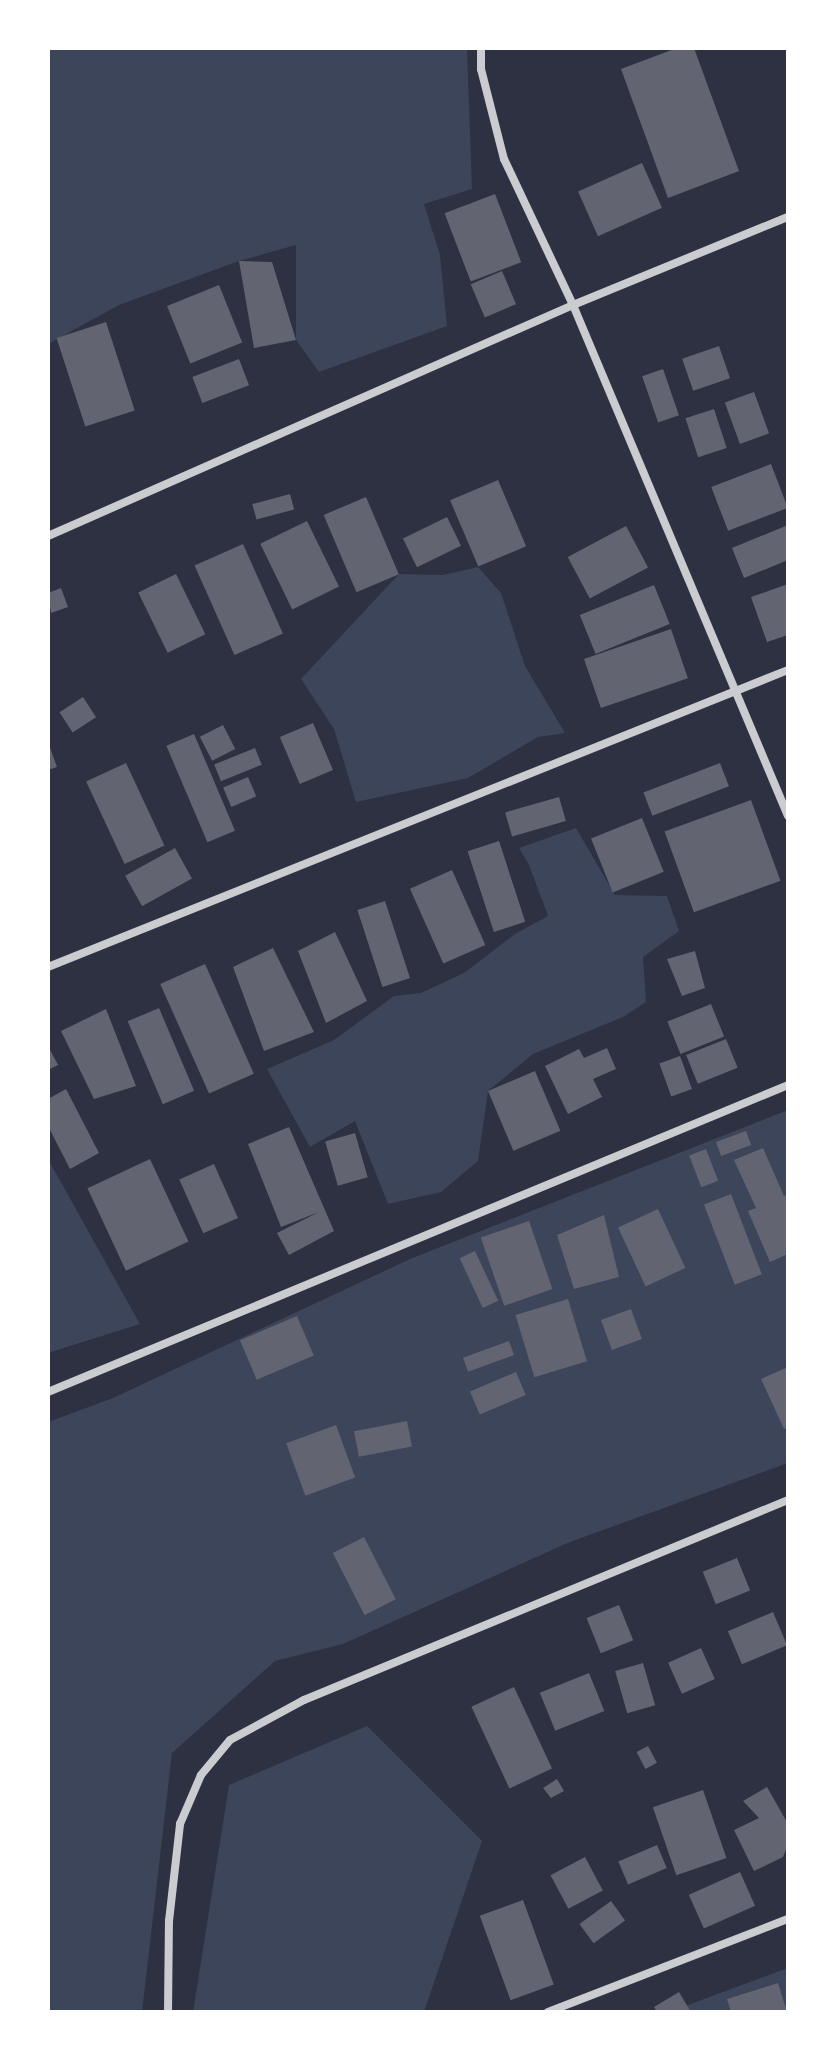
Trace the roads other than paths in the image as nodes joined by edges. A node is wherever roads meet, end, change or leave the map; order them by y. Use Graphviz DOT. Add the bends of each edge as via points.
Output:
graph roads {
  1 [pos="481,48"];
  2 [pos="788,217"];
  3 [pos="573,305"];
  4 [pos="48,536"];
  5 [pos="788,670"];
  6 [pos="735,694"];
  7 [pos="788,816"];
  8 [pos="48,967"];
  9 [pos="788,1085"];
  10 [pos="48,1392"];
  11 [pos="788,1500"];
  12 [pos="788,1919"];
  13 [pos="168,2012"];
  14 [pos="548,2012"];
  1 -- 3 [label="street" via="481,69 504,159"];
  2 -- 3 [label="street"];
  3 -- 4 [label="street"];
  3 -- 6 [label="street"];
  5 -- 6 [label="street"];
  6 -- 7 [label="street"];
  6 -- 8 [label="street"];
  9 -- 10 [label="street"];
  11 -- 13 [label="street" via="304,1700 230,1740 201,1775 180,1824 169,1921"];
  12 -- 14 [label="street"];
}
